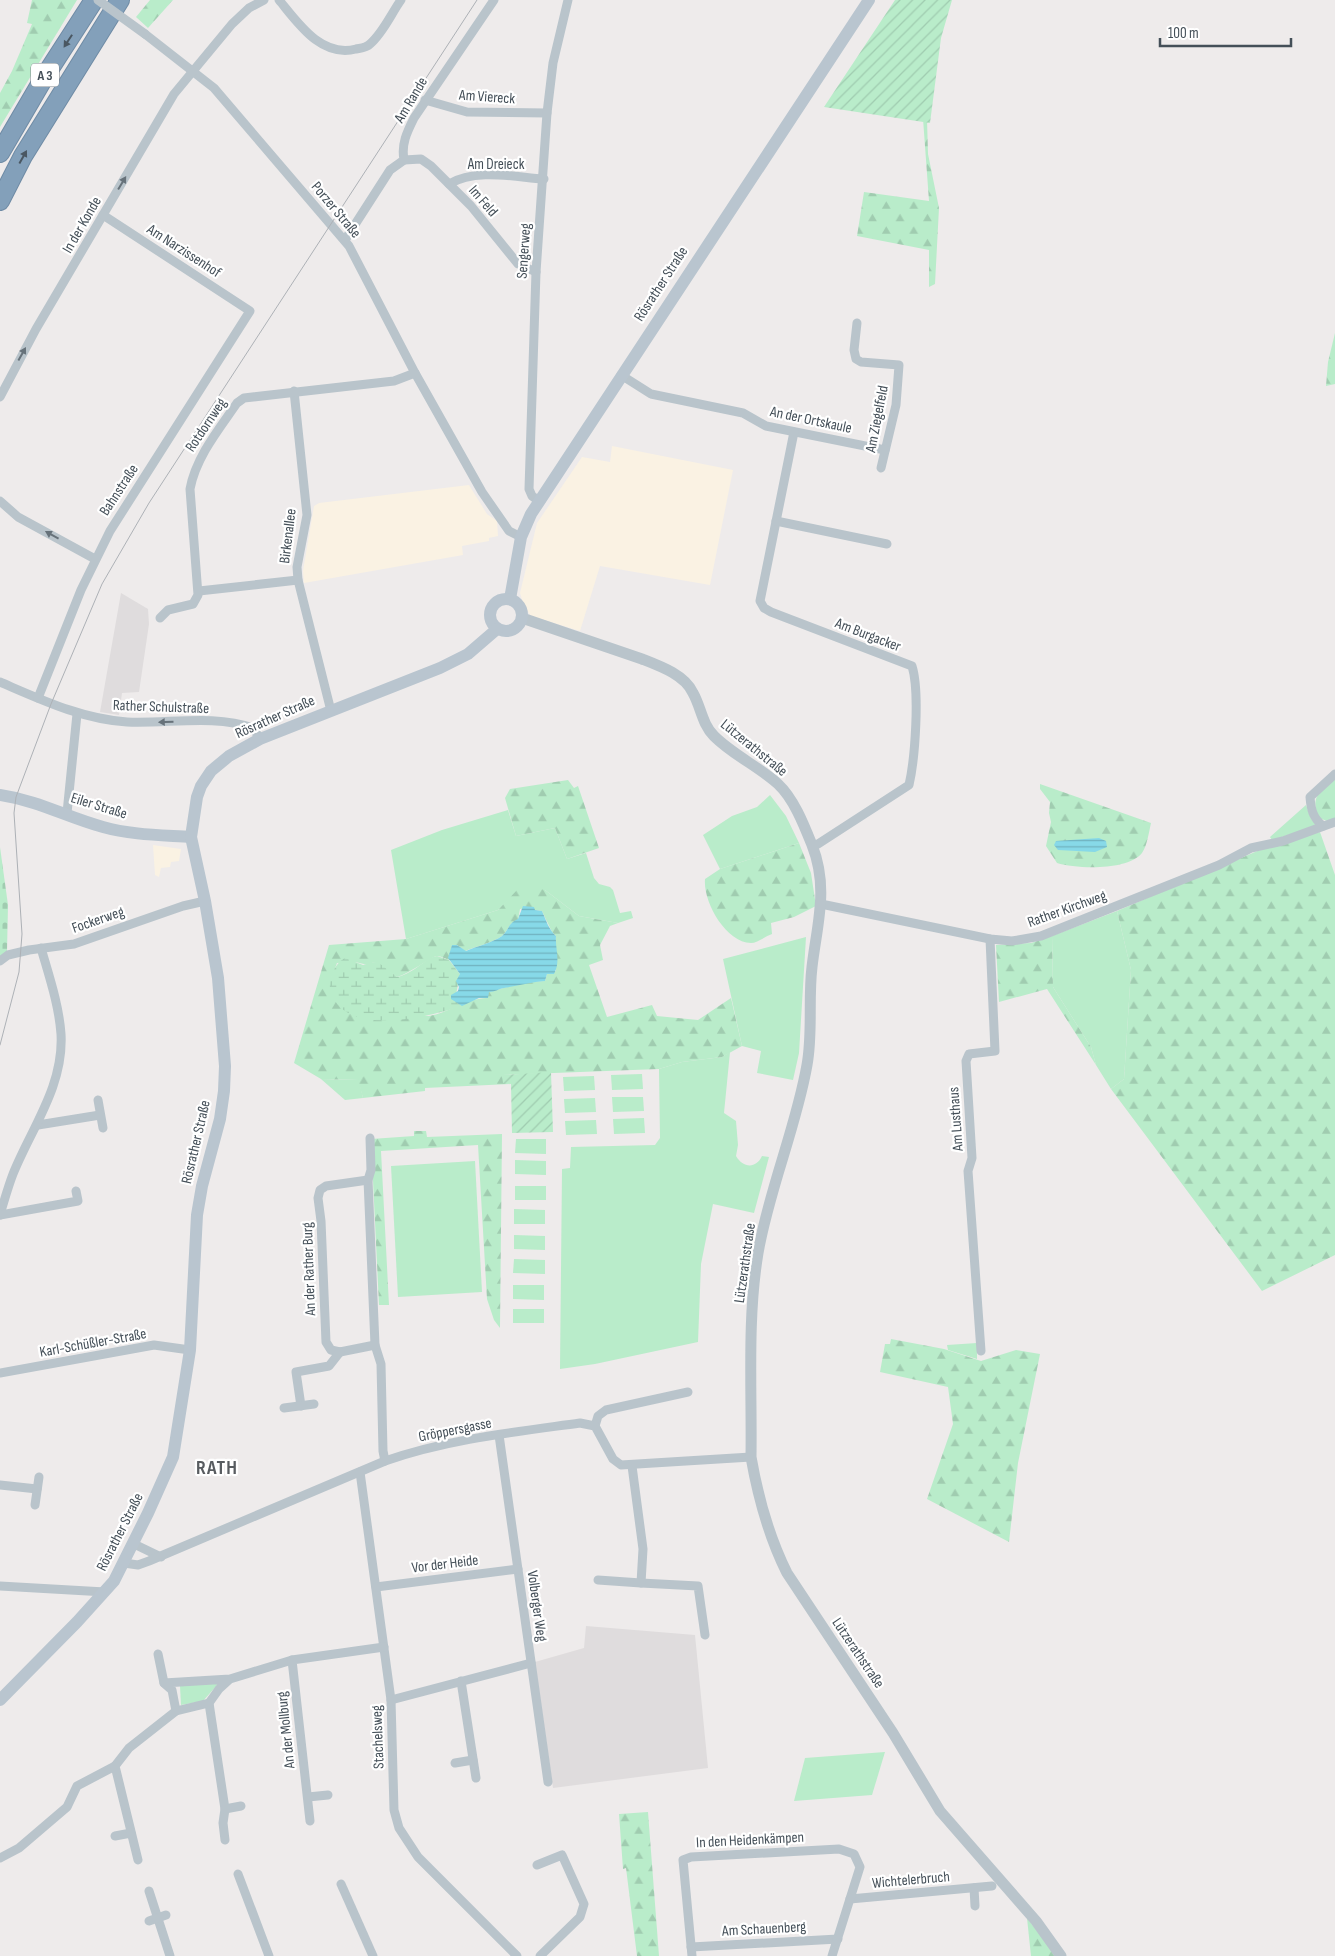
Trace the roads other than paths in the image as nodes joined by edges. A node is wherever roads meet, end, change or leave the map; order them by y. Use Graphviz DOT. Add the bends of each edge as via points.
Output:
graph roads {
  1 [pos="96,0"];
  2 [pos="120,0"];
  3 [pos="133,0"];
  4 [pos="264,0"];
  5 [pos="279,0"];
  6 [pos="401,0"];
  7 [pos="494,0"];
  8 [pos="568,0"];
  9 [pos="869,0"];
  10 [pos="88,49"];
  11 [pos="194,70"];
  12 [pos="425,100"];
  13 [pos="548,113"];
  14 [pos="0,153"];
  15 [pos="404,160"];
  16 [pos="544,179"];
  17 [pos="449,184"];
  18 [pos="0,200"];
  19 [pos="103,215"];
  20 [pos="345,240"];
  21 [pos="536,272"];
  22 [pos="250,310"];
  23 [pos="857,323"];
  24 [pos="415,373"];
  25 [pos="621,375"];
  26 [pos="294,391"];
  27 [pos="0,397"];
  28 [pos="794,432"];
  29 [pos="885,450"];
  30 [pos="881,468"];
  31 [pos="0,501"];
  32 [pos="539,501"];
  33 [pos="776,521"];
  34 [pos="521,537"];
  35 [pos="888,544"];
  36 [pos="95,559"];
  37 [pos="298,580"];
  38 [pos="199,591"];
  39 [pos="510,600"];
  40 [pos="160,618"];
  41 [pos="522,618"];
  42 [pos="497,629"];
  43 [pos="0,682"];
  44 [pos="38,698"];
  45 [pos="331,711"];
  46 [pos="77,714"];
  47 [pos="260,739"];
  48 [pos="1335,774"];
  49 [pos="0,795"];
  50 [pos="67,813"];
  51 [pos="1335,822"];
  52 [pos="1323,826"];
  53 [pos="191,836"];
  54 [pos="812,845"];
  55 [pos="205,901"];
  56 [pos="821,904"];
  57 [pos="990,939"];
  58 [pos="41,948"];
  59 [pos="0,961"];
  60 [pos="98,1100"];
  61 [pos="100,1115"];
  62 [pos="38,1125"];
  63 [pos="103,1128"];
  64 [pos="370,1138"];
  65 [pos="368,1180"];
  66 [pos="76,1191"];
  67 [pos="0,1215"];
  68 [pos="375,1345"];
  69 [pos="190,1350"];
  70 [pos="981,1351"];
  71 [pos="340,1352"];
  72 [pos="0,1373"];
  73 [pos="688,1392"];
  74 [pos="314,1404"];
  75 [pos="300,1406"];
  76 [pos="284,1408"];
  77 [pos="595,1426"];
  78 [pos="499,1435"];
  79 [pos="751,1457"];
  80 [pos="386,1461"];
  81 [pos="632,1466"];
  82 [pos="360,1472"];
  83 [pos="39,1477"];
  84 [pos="0,1484"];
  85 [pos="37,1489"];
  86 [pos="35,1505"];
  87 [pos="134,1544"];
  88 [pos="161,1557"];
  89 [pos="124,1563"];
  90 [pos="518,1569"];
  91 [pos="598,1580"];
  92 [pos="641,1583"];
  93 [pos="0,1586"];
  94 [pos="376,1587"];
  95 [pos="105,1592"];
  96 [pos="706,1635"];
  97 [pos="384,1647"];
  98 [pos="158,1654"];
  99 [pos="292,1660"];
  100 [pos="531,1663"];
  101 [pos="230,1679"];
  102 [pos="461,1681"];
  103 [pos="164,1683"];
  104 [pos="0,1700"];
  105 [pos="391,1700"];
  106 [pos="209,1703"];
  107 [pos="176,1711"];
  108 [pos="473,1760"];
  109 [pos="455,1763"];
  110 [pos="115,1766"];
  111 [pos="476,1778"];
  112 [pos="548,1782"];
  113 [pos="328,1795"];
  114 [pos="308,1797"];
  115 [pos="242,1806"];
  116 [pos="225,1809"];
  117 [pos="310,1821"];
  118 [pos="131,1832"];
  119 [pos="115,1836"];
  120 [pos="225,1840"];
  121 [pos="0,1858"];
  122 [pos="138,1860"];
  123 [pos="537,1865"];
  124 [pos="238,1874"];
  125 [pos="341,1884"];
  126 [pos="992,1886"];
  127 [pos="974,1888"];
  128 [pos="149,1891"];
  129 [pos="850,1899"];
  130 [pos="975,1906"];
  131 [pos="838,1939"];
  132 [pos="692,1952"];
  133 [pos="170,1956"];
  134 [pos="270,1956"];
  135 [pos="373,1956"];
  136 [pos="516,1956"];
  137 [pos="540,1956"];
  138 [pos="832,1956"];
  139 [pos="1062,1956"];
  1 -- 11 [label="street, Porzer Straße, bridge"];
  1 -- 14 [label="highway, A 3, one-way" via="45,76"];
  2 -- 10 [label="highway, A 3"];
  3 -- 10 [label="highway"];
  4 -- 11 [label="street, In der Konde" via="249,8 232,24"];
  5 -- 6 [label="street" via="308,35 323,45 350,51 372,43"];
  7 -- 12 [label="street, Am Rande"];
  8 -- 13 [label="street, Sengerweg" via="553,63"];
  9 -- 25 [label="main road, Rösrather Straße"];
  18 -- 10 [label="highway, A 3, one-way"];
  19 -- 11 [label="street, In der Konde, one-way" via="174,94"];
  11 -- 20 [label="street, Porzer Straße" via="214,88"];
  12 -- 13 [label="street, Am Viereck" via="467,112"];
  12 -- 15 [label="street, Am Rande" via="406,134 402,150"];
  13 -- 16 [label="street, Sengerweg"];
  15 -- 17 [label="street, Im Feld" via="421,159"];
  15 -- 20 [label="street" via="390,170"];
  16 -- 17 [label="street, Am Dreieck" via="475,175 462,176"];
  16 -- 21 [label="street, Sengerweg"];
  17 -- 21 [label="street, Im Feld" via="518,264"];
  19 -- 22 [label="street, Am Narzissenhof"];
  27 -- 19 [label="street, In der Konde, one-way"];
  20 -- 24 [label="street, Porzer Straße"];
  21 -- 32 [label="street, Sengerweg" via="528,489"];
  22 -- 36 [label="street, Bahnstraße"];
  23 -- 29 [label="street, Am Ziegelfeld" via="856,359 899,365 896,405"];
  24 -- 26 [label="street, Rotdornweg" via="394,381"];
  24 -- 34 [label="street, Porzer Straße" via="482,492 509,531"];
  25 -- 28 [label="street, An der Ortskaule" via="651,394 743,413 766,426"];
  25 -- 32 [label="main road, Rösrather Straße"];
  26 -- 37 [label="street, Birkenallee" via="307,515"];
  26 -- 38 [label="street, Rotdornweg" via="244,398 237,402 197,465 190,489"];
  28 -- 29 [label="street, An der Ortskaule"];
  28 -- 33 [label="street, Am Burgacker"];
  29 -- 30 [label="street, Am Ziegelfeld"];
  36 -- 31 [label="street, one-way" via="18,516"];
  32 -- 34 [label="main road, Rösrather Straße"];
  33 -- 35 [label="street"];
  33 -- 54 [label="street, Am Burgacker" via="760,593 764,608 912,666 915,686 909,785"];
  34 -- 39 [label="main road, Rösrather Straße"];
  36 -- 44 [label="street, Bahnstraße"];
  37 -- 38 [label="street"];
  37 -- 45 [label="street, Birkenallee"];
  38 -- 40 [label="street" via="193,604 168,610"];
  39 -- 41 [label="main road" via="521,609"];
  39 -- 42 [label="main road" via="496,603 491,611 491,621"];
  41 -- 42 [label="main road" via="512,630"];
  41 -- 54 [label="street, Lützerathstraße" via="649,662 685,682 693,691 710,731 730,750 778,784"];
  42 -- 45 [label="main road, Rösrather Straße" via="468,654 440,668"];
  43 -- 44 [label="street, Rather Schulstraße"];
  44 -- 46 [label="street, Rather Schulstraße"];
  45 -- 47 [label="main road, Rösrather Straße"];
  47 -- 46 [label="street, Rather Schulstraße, one-way" via="254,728 244,724 125,722"];
  46 -- 50 [label="street"];
  47 -- 53 [label="main road, Rösrather Straße" via="229,756 206,778 196,797"];
  48 -- 52 [label="street" via="1310,797 1311,811"];
  49 -- 50 [label="main road, Eiler Straße" via="26,799"];
  50 -- 53 [label="main road, Eiler Straße" via="103,827 141,834"];
  51 -- 52 [label="street, Rather Kirchweg"];
  52 -- 57 [label="street, Rather Kirchweg" via="1252,848 1220,865 1040,936 1012,941"];
  53 -- 55 [label="main road, Rösrather Straße"];
  54 -- 56 [label="street, Lützerathstraße" via="822,881"];
  55 -- 58 [label="street, Fockerweg" via="74,944"];
  55 -- 69 [label="main road, Rösrather Straße" via="218,978 225,1066 220,1119 197,1215"];
  56 -- 57 [label="street, Rather Kirchweg"];
  56 -- 79 [label="street, Lützerathstraße" via="810,978 807,1065 762,1235 755,1277"];
  57 -- 70 [label="street, Am Lusthaus" via="995,1051 970,1054 966,1061 972,1158 968,1171"];
  58 -- 59 [label="street, Fockerweg"];
  58 -- 62 [label="street" via="56,1001 61,1035 54,1082"];
  60 -- 61 [label="street"];
  61 -- 62 [label="street"];
  61 -- 63 [label="street"];
  62 -- 67 [label="street" via="13,1174"];
  64 -- 65 [label="street" via="371,1170"];
  65 -- 68 [label="street"];
  65 -- 71 [label="street, An der Rather Burg" via="326,1186 320,1190 318,1198 326,1342 331,1350"];
  66 -- 67 [label="street" via="78,1201"];
  68 -- 71 [label="street"];
  68 -- 80 [label="street" via="381,1364"];
  69 -- 72 [label="street, Karl-Schüßler-Straße" via="154,1345"];
  69 -- 87 [label="main road, Rösrather Straße" via="173,1457"];
  71 -- 75 [label="street" via="329,1366 296,1372"];
  73 -- 77 [label="street" via="606,1410 598,1416"];
  74 -- 75 [label="street"];
  75 -- 76 [label="street"];
  77 -- 78 [label="street, Gröppersgasse" via="580,1423"];
  77 -- 81 [label="street" via="613,1459 621,1465"];
  78 -- 80 [label="street, Gröppersgasse" via="416,1451"];
  78 -- 90 [label="street, Volberger Weg"];
  79 -- 81 [label="street"];
  79 -- 139 [label="street, Lützerathstraße" via="779,1556 796,1588 894,1732 940,1811 1036,1921"];
  80 -- 82 [label="street, Gröppersgasse"];
  81 -- 92 [label="street" via="643,1549"];
  82 -- 88 [label="street, Gröppersgasse"];
  82 -- 94 [label="street, Stachelsweg"];
  83 -- 85 [label="street"];
  84 -- 85 [label="street"];
  85 -- 86 [label="street"];
  87 -- 88 [label="street"];
  87 -- 89 [label="main road, Rösrather Straße"];
  88 -- 89 [label="street, Gröppersgasse" via="138,1566"];
  89 -- 95 [label="main road, Rösrather Straße"];
  90 -- 94 [label="street, Vor der Heide"];
  90 -- 100 [label="street, Volberger Weg"];
  91 -- 92 [label="street"];
  92 -- 96 [label="street" via="698,1586"];
  93 -- 95 [label="street"];
  94 -- 97 [label="street, Stachelsweg"];
  95 -- 104 [label="main road, Rösrather Straße"];
  97 -- 99 [label="street"];
  97 -- 105 [label="street, Stachelsweg"];
  98 -- 103 [label="street"];
  99 -- 101 [label="street"];
  99 -- 114 [label="street, An der Mollburg"];
  100 -- 102 [label="street"];
  100 -- 112 [label="street, Volberger Weg"];
  101 -- 103 [label="street"];
  101 -- 106 [label="street"];
  102 -- 105 [label="street"];
  102 -- 108 [label="street"];
  103 -- 107 [label="street" via="172,1690"];
  105 -- 136 [label="street, Stachelsweg" via="394,1810 399,1828 418,1857"];
  106 -- 107 [label="street"];
  106 -- 116 [label="street"];
  107 -- 110 [label="street" via="129,1748"];
  108 -- 109 [label="street"];
  108 -- 111 [label="street"];
  110 -- 118 [label="street"];
  110 -- 121 [label="street" via="78,1786 67,1807 19,1848"];
  113 -- 114 [label="street"];
  114 -- 117 [label="street, An der Mollburg"];
  115 -- 116 [label="street"];
  116 -- 120 [label="street"];
  118 -- 119 [label="street"];
  118 -- 122 [label="street"];
  123 -- 137 [label="street" via="562,1855 584,1904 580,1917"];
  124 -- 134 [label="street"];
  125 -- 135 [label="street"];
  126 -- 127 [label="street, Wichtelerbruch"];
  127 -- 129 [label="street, Wichtelerbruch"];
  127 -- 130 [label="street"];
  128 -- 133 [label="street"];
  129 -- 131 [label="street"];
  129 -- 132 [label="street, In den Heidenkämpen" via="860,1867 854,1854 839,1849 683,1860"];
  131 -- 132 [label="street, Am Schauenberg"];
  131 -- 138 [label="street"];
}
